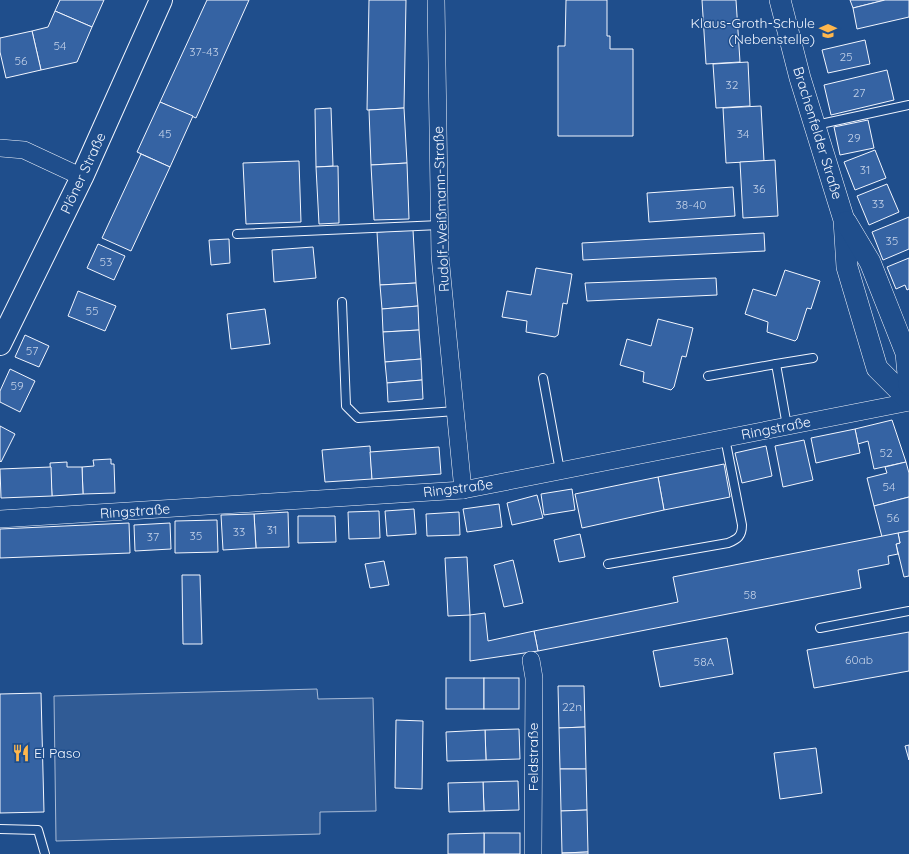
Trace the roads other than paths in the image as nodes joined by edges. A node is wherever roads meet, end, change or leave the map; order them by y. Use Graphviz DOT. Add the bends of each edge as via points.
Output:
graph roads {
  1 [pos="161,0"];
  2 [pos="436,0"];
  3 [pos="780,0"];
  4 [pos="909,105"];
  5 [pos="815,125"];
  6 [pos="0,148"];
  7 [pos="82,177"];
  8 [pos="844,220"];
  9 [pos="440,225"];
  10 [pos="237,234"];
  11 [pos="342,302"];
  12 [pos="0,344"];
  13 [pos="814,358"];
  14 [pos="776,364"];
  15 [pos="708,376"];
  16 [pos="543,378"];
  17 [pos="909,385"];
  18 [pos="909,401"];
  19 [pos="456,411"];
  20 [pos="787,426"];
  21 [pos="725,438"];
  22 [pos="560,471"];
  23 [pos="463,490"];
  24 [pos="0,519"];
  25 [pos="608,564"];
  26 [pos="909,611"];
  27 [pos="820,628"];
  28 [pos="531,660"];
  29 [pos="0,829"];
  30 [pos="45,854"];
  31 [pos="533,854"];
  1 -- 7 [label="main road, Plöner Straße"];
  2 -- 9 [label="street, Rudolf-Weißmann-Straße"];
  3 -- 5 [label="street, Brachenfelder Straße"];
  4 -- 5 [label="lane"];
  5 -- 8 [label="street, Brachenfelder Straße"];
  6 -- 7 [label="street" via="24,150"];
  7 -- 12 [label="main road, Plöner Straße"];
  8 -- 17 [label="street, Brachenfelder Straße" via="873,269 906,354"];
  8 -- 18 [label="street, Brachenfelder Straße" via="847,267 877,368"];
  9 -- 10 [label="lane"];
  9 -- 19 [label="street, Rudolf-Weißmann-Straße" via="440,256"];
  11 -- 19 [label="lane" via="346,406 358,418"];
  13 -- 14 [label="lane"];
  14 -- 15 [label="lane"];
  14 -- 20 [label="lane"];
  16 -- 22 [label="lane"];
  18 -- 20 [label="street, Ringstraße"];
  19 -- 23 [label="street, Rudolf-Weißmann-Straße"];
  20 -- 21 [label="street, Ringstraße"];
  21 -- 22 [label="street, Ringstraße"];
  21 -- 25 [label="lane" via="742,525 739,537 728,543"];
  22 -- 23 [label="street, Ringstraße"];
  23 -- 24 [label="street, Ringstraße"];
  26 -- 27 [label="lane"];
  28 -- 31 [label="street, Feldstraße" via="534,678"];
  29 -- 30 [label="lane" via="38,830"];
}
